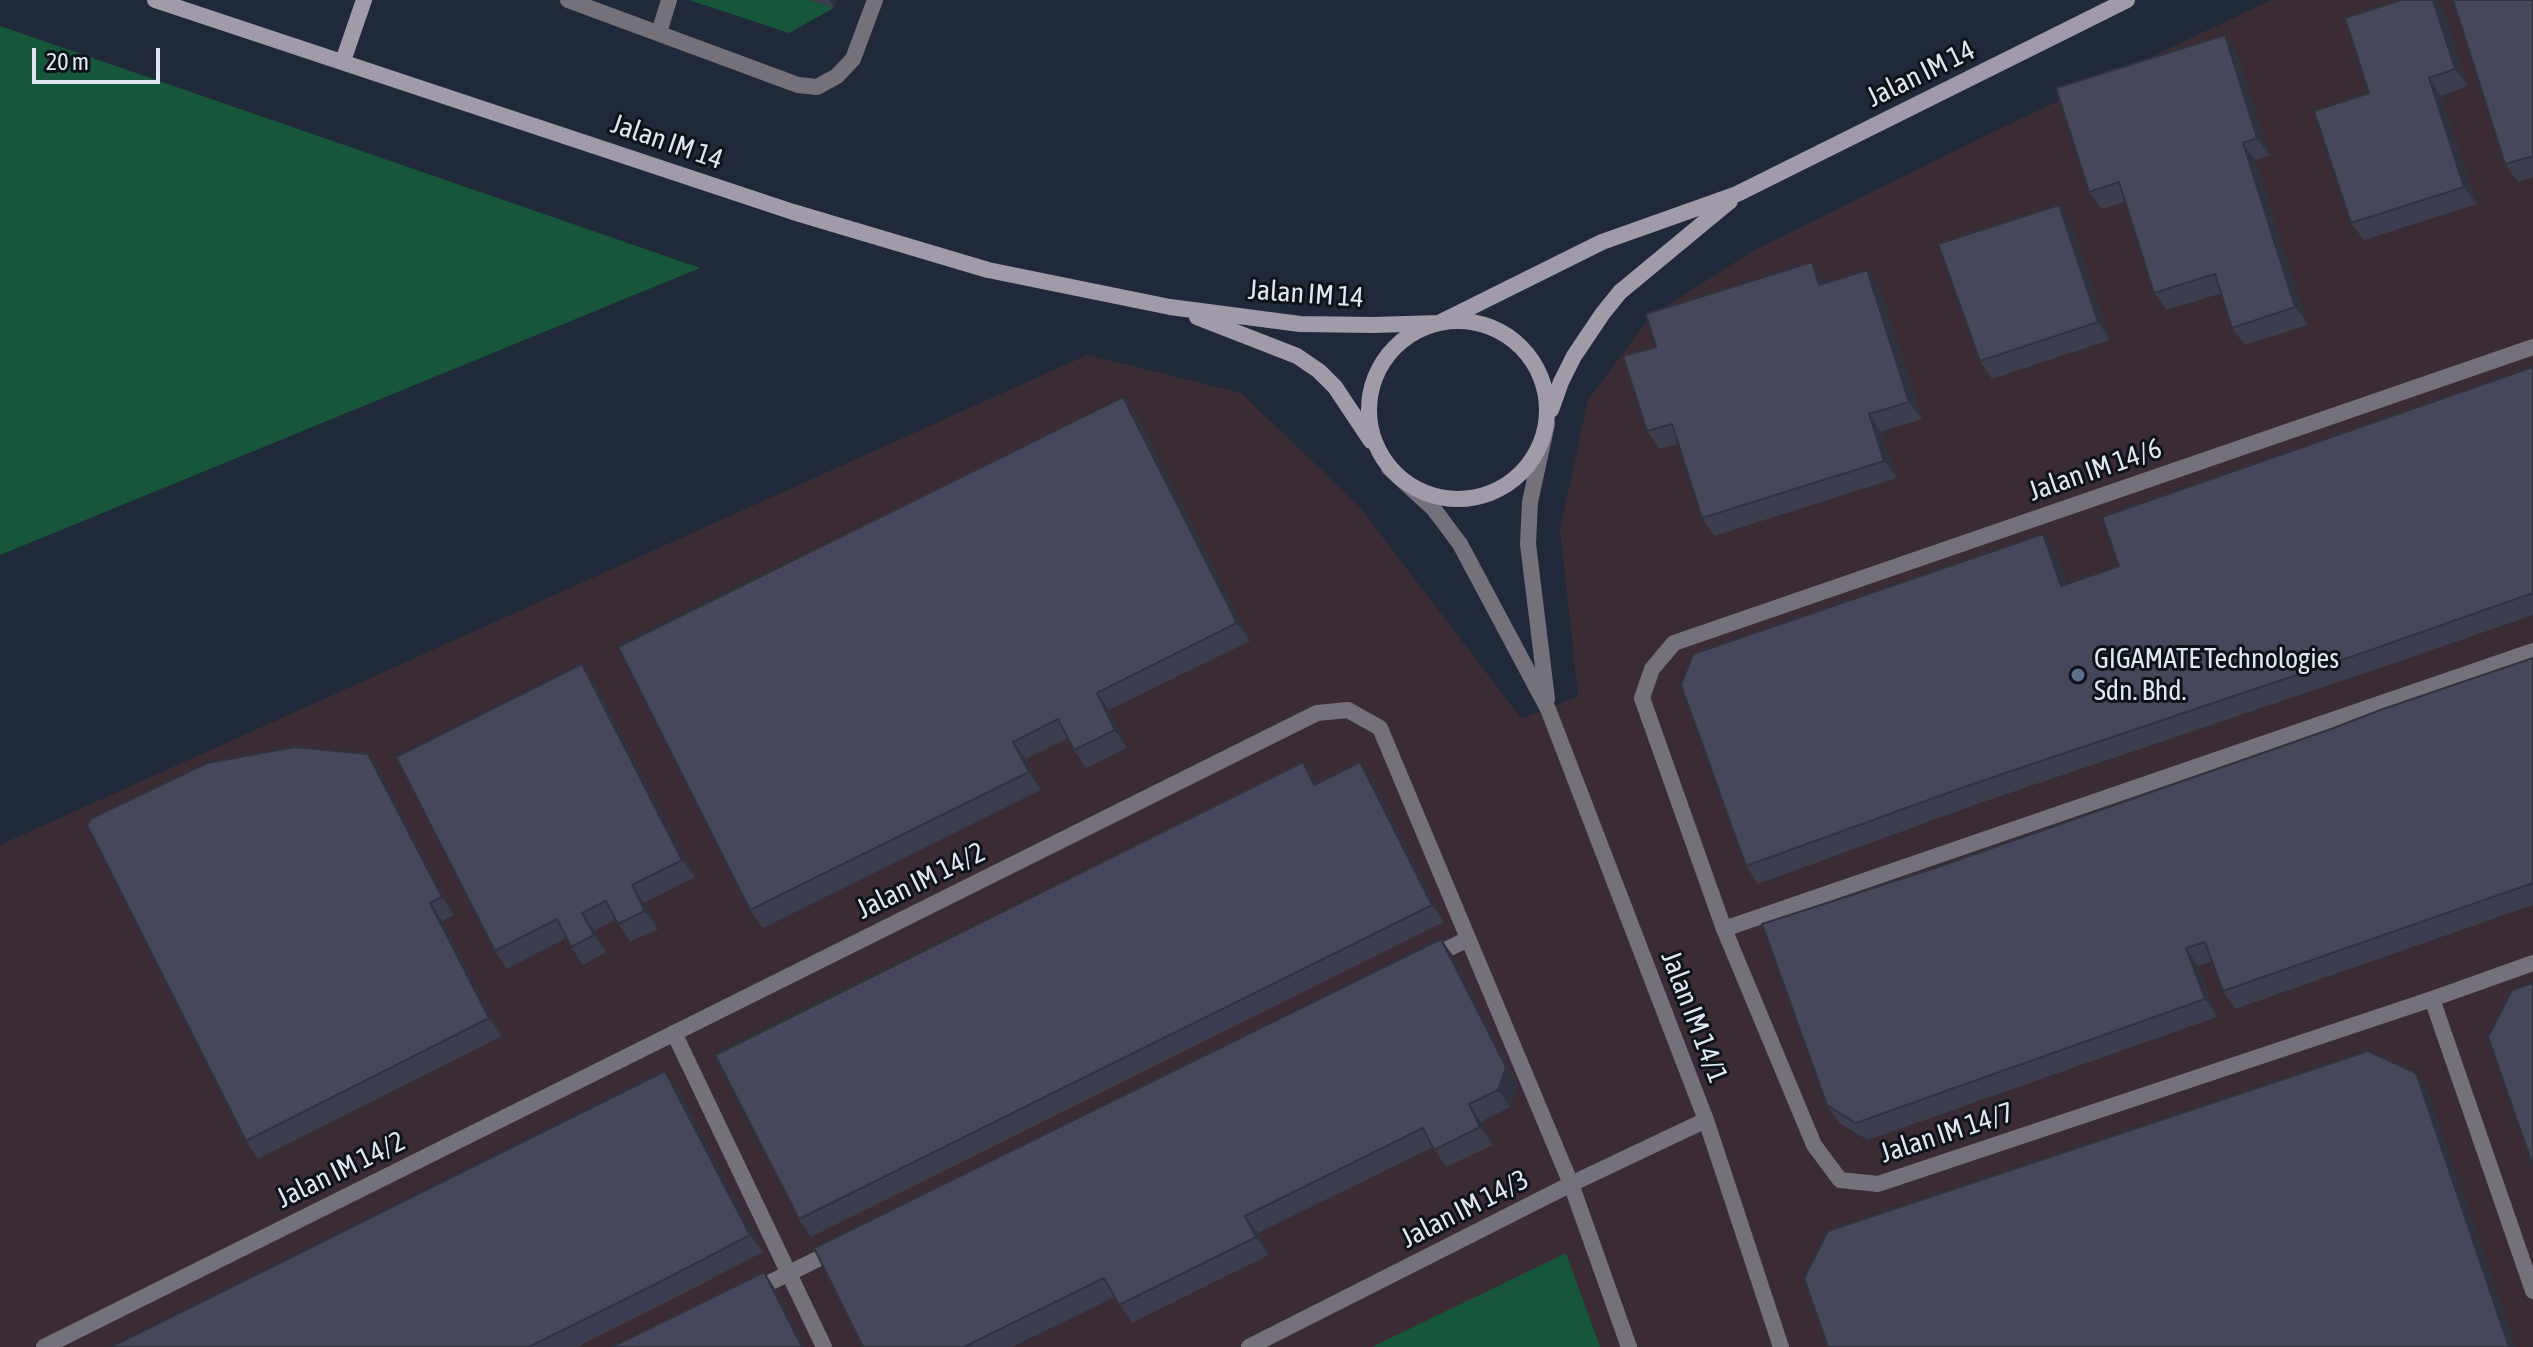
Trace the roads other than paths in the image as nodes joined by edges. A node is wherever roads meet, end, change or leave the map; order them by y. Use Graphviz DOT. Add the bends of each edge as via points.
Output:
graph roads {
  1 [pos="155,0"];
  2 [pos="364,0"];
  3 [pos="568,0"];
  4 [pos="669,0"];
  5 [pos="875,0"];
  6 [pos="2127,0"];
  7 [pos="659,33"];
  8 [pos="343,61"];
  9 [pos="1737,194"];
  10 [pos="1170,307"];
  11 [pos="1439,323"];
  12 [pos="2533,347"];
  13 [pos="1547,424"];
  14 [pos="1389,468"];
  15 [pos="1674,643"];
  16 [pos="2533,651"];
  17 [pos="1548,709"];
  18 [pos="1724,929"];
  19 [pos="1468,939"];
  20 [pos="2533,963"];
  21 [pos="1412,966"];
  22 [pos="2432,999"];
  23 [pos="674,1033"];
  24 [pos="1706,1120"];
  25 [pos="1571,1184"];
  26 [pos="860,1238"];
  27 [pos="789,1273"];
  28 [pos="2533,1291"];
  29 [pos="734,1300"];
  30 [pos="44,1347"];
  31 [pos="824,1347"];
  32 [pos="1249,1347"];
  33 [pos="1629,1347"];
  34 [pos="1781,1347"];
  1 -- 8 [label="street, Jalan IM 14"];
  2 -- 8 [label="street"];
  3 -- 7 [label="street"];
  4 -- 7 [label="street"];
  5 -- 7 [label="street" via="853,59 817,87 798,85"];
  6 -- 9 [label="street, Jalan IM 14"];
  8 -- 10 [label="street, Jalan IM 14" via="808,217 988,270"];
  9 -- 11 [label="street" via="1602,242"];
  9 -- 13 [label="street" via="1620,292 1574,356"];
  10 -- 11 [label="street, Jalan IM 14" via="1300,324"];
  10 -- 14 [label="street, Jalan IM 14" via="1266,342 1319,371"];
  11 -- 13 [label="street" via="1467,321 1495,329 1520,345 1537,368 1546,395"];
  11 -- 14 [label="street" via="1410,334 1387,354 1373,381 1368,411 1373,441"];
  12 -- 15 [label="street, Jalan IM 14/6"];
  13 -- 14 [label="street" via="1538,451 1521,475 1498,492 1470,500 1412,488"];
  13 -- 17 [label="street" via="1530,502 1528,544"];
  14 -- 17 [label="street" via="1433,508 1460,544"];
  15 -- 18 [label="street, Jalan IM 14/7" via="1652,669 1642,698"];
  16 -- 18 [label="street"];
  17 -- 24 [label="street, Jalan IM 14/1"];
  18 -- 22 [label="street, Jalan IM 14/7" via="1814,1145 1840,1180 1866,1183 1878,1184"];
  19 -- 21 [label="street"];
  19 -- 23 [label="street, Jalan IM 14/2" via="1380,728 1348,710 1317,713"];
  19 -- 25 [label="street, Jalan IM 14/2"];
  20 -- 22 [label="street, Jalan IM 14/7"];
  22 -- 28 [label="street"];
  23 -- 27 [label="street"];
  23 -- 30 [label="street, Jalan IM 14/2"];
  24 -- 25 [label="street, Jalan IM 14/3"];
  24 -- 34 [label="street, Jalan IM 14/1"];
  25 -- 32 [label="street, Jalan IM 14/3"];
  25 -- 33 [label="street"];
  26 -- 27 [label="street"];
  27 -- 29 [label="street"];
  27 -- 31 [label="street"];
}
